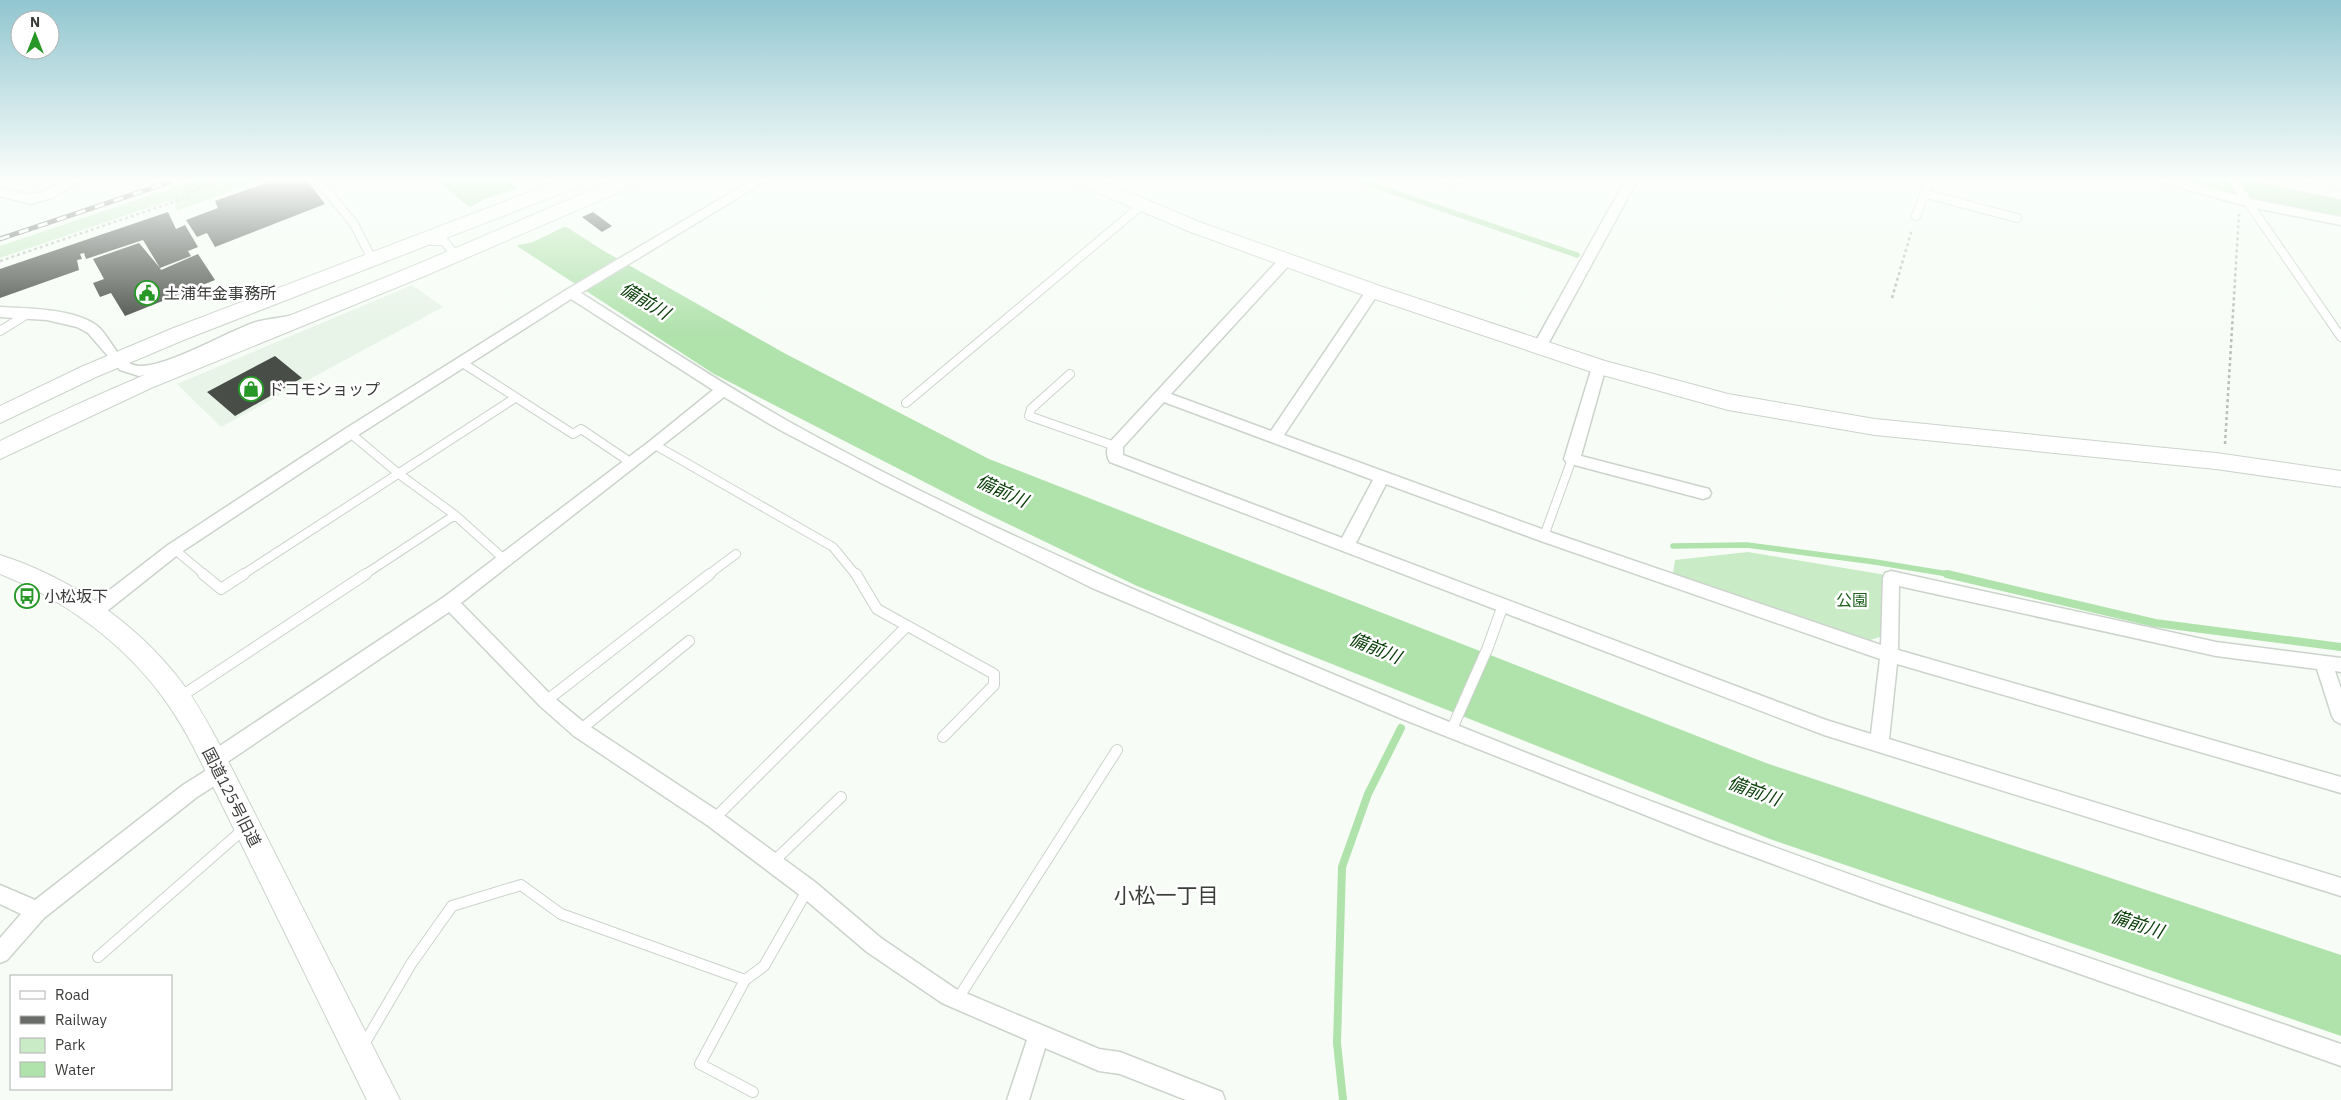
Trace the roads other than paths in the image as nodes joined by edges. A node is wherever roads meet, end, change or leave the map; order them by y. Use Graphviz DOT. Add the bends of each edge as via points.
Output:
graph roads {
  1 [pos="357,230"];
  2 [pos="445,230"];
  3 [pos="514,230"];
  4 [pos="676,230"];
  5 [pos="1112,230"];
  6 [pos="1205,230"];
  7 [pos="1603,230"];
  8 [pos="2265,230"];
  9 [pos="456,256"];
  10 [pos="633,256"];
  11 [pos="371,258"];
  12 [pos="1287,259"];
  13 [pos="574,291"];
  14 [pos="1373,291"];
  15 [pos="0,312"];
  16 [pos="30,312"];
  17 [pos="298,319"];
  18 [pos="0,331"];
  19 [pos="2341,337"];
  20 [pos="1540,346"];
  21 [pos="117,360"];
  22 [pos="462,362"];
  23 [pos="1599,367"];
  24 [pos="1070,374"];
  25 [pos="723,390"];
  26 [pos="1161,396"];
  27 [pos="515,398"];
  28 [pos="906,403"];
  29 [pos="0,415"];
  30 [pos="350,433"];
  31 [pos="1275,437"];
  32 [pos="655,445"];
  33 [pos="1115,446"];
  34 [pos="0,451"];
  35 [pos="1572,459"];
  36 [pos="630,462"];
  37 [pos="399,474"];
  38 [pos="1382,477"];
  39 [pos="2341,479"];
  40 [pos="1703,493"];
  41 [pos="456,515"];
  42 [pos="1544,536"];
  43 [pos="1346,546"];
  44 [pos="174,548"];
  45 [pos="736,554"];
  46 [pos="505,560"];
  47 [pos="0,564"];
  48 [pos="450,602"];
  49 [pos="1503,605"];
  50 [pos="91,614"];
  51 [pos="907,626"];
  52 [pos="689,641"];
  53 [pos="1889,655"];
  54 [pos="2323,662"];
  55 [pos="2341,665"];
  56 [pos="178,698"];
  57 [pos="546,701"];
  58 [pos="2341,716"];
  59 [pos="1453,727"];
  60 [pos="580,730"];
  61 [pos="944,738"];
  62 [pos="1879,745"];
  63 [pos="1117,750"];
  64 [pos="216,766"];
  65 [pos="2341,785"];
  66 [pos="841,797"];
  67 [pos="714,819"];
  68 [pos="247,826"];
  69 [pos="772,863"];
  70 [pos="2341,887"];
  71 [pos="808,889"];
  72 [pos="0,894"];
  73 [pos="37,911"];
  74 [pos="0,954"];
  75 [pos="98,957"];
  76 [pos="745,980"];
  77 [pos="957,1000"];
  78 [pos="1039,1034"];
  79 [pos="359,1053"];
  80 [pos="2341,1055"];
  81 [pos="753,1092"];
  82 [pos="384,1100"];
  83 [pos="1018,1100"];
  84 [pos="1214,1100"];
  1 -- 11 [label="lane"];
  2 -- 11 [label="street"];
  3 -- 9 [label="street"];
  4 -- 10 [label="street"];
  5 -- 28 [label="lane"];
  6 -- 12 [label="street"];
  7 -- 20 [label="street"];
  8 -- 19 [label="lane"];
  9 -- 11 [label="lane" via="448,243 437,239 378,259"];
  9 -- 17 [label="street"];
  10 -- 13 [label="street"];
  11 -- 21 [label="street"];
  12 -- 14 [label="street"];
  12 -- 26 [label="street"];
  13 -- 22 [label="street"];
  13 -- 25 [label="street"];
  14 -- 20 [label="street"];
  14 -- 31 [label="street"];
  15 -- 16 [label="street"];
  16 -- 18 [label="lane"];
  16 -- 21 [label="street" via="90,327"];
  17 -- 21 [label="street" via="260,326 145,372 133,372"];
  17 -- 34 [label="street" via="102,400"];
  20 -- 23 [label="street"];
  21 -- 29 [label="street"];
  22 -- 27 [label="lane"];
  22 -- 30 [label="street"];
  23 -- 35 [label="street"];
  23 -- 39 [label="street" via="1728,402 1840,422 2229,463"];
  24 -- 33 [label="lane" via="1032,409 1029,416"];
  25 -- 32 [label="street"];
  25 -- 59 [label="street" via="890,481 1096,582"];
  26 -- 31 [label="street"];
  26 -- 33 [label="street"];
  27 -- 36 [label="lane" via="573,434 581,429"];
  27 -- 37 [label="lane"];
  30 -- 37 [label="lane"];
  30 -- 44 [label="street"];
  31 -- 38 [label="street"];
  32 -- 36 [label="street"];
  32 -- 51 [label="lane" via="833,547 873,605"];
  33 -- 43 [label="street" via="1115,458"];
  35 -- 40 [label="street"];
  35 -- 42 [label="lane"];
  36 -- 46 [label="street"];
  37 -- 41 [label="lane"];
  37 -- 44 [label="lane" via="221,589"];
  38 -- 42 [label="street"];
  38 -- 43 [label="street"];
  41 -- 46 [label="lane"];
  41 -- 56 [label="lane"];
  42 -- 53 [label="street"];
  43 -- 49 [label="street"];
  44 -- 50 [label="street"];
  45 -- 57 [label="lane"];
  46 -- 48 [label="street"];
  47 -- 50 [label="street, 国道125号旧道" via="45,584"];
  48 -- 57 [label="street"];
  48 -- 64 [label="street"];
  49 -- 59 [label="lane"];
  49 -- 62 [label="street"];
  50 -- 56 [label="street, 国道125号旧道" via="134,646"];
  51 -- 61 [label="lane" via="994,674 994,685"];
  51 -- 67 [label="lane"];
  52 -- 60 [label="lane"];
  53 -- 54 [label="street" via="1891,578 2216,649"];
  53 -- 62 [label="street"];
  53 -- 65 [label="street"];
  54 -- 55 [label="street"];
  54 -- 58 [label="street"];
  56 -- 64 [label="street, 国道125号旧道"];
  57 -- 60 [label="street"];
  59 -- 80 [label="street" via="1715,834"];
  60 -- 67 [label="street"];
  62 -- 70 [label="street"];
  63 -- 77 [label="lane"];
  64 -- 68 [label="street, 国道125号旧道"];
  64 -- 73 [label="street" via="190,791"];
  66 -- 69 [label="lane"];
  67 -- 69 [label="street"];
  68 -- 75 [label="lane"];
  68 -- 79 [label="street, 国道125号旧道"];
  69 -- 71 [label="street"];
  71 -- 76 [label="lane" via="764,966"];
  71 -- 77 [label="street" via="874,945"];
  72 -- 73 [label="street"];
  73 -- 74 [label="street"];
  76 -- 79 [label="lane" via="561,914 521,885 452,906 411,964"];
  76 -- 81 [label="lane" via="700,1064"];
  77 -- 78 [label="street"];
  78 -- 83 [label="street"];
  78 -- 84 [label="street" via="1099,1060 1120,1063"];
  79 -- 82 [label="street, 国道125号旧道"];
}
